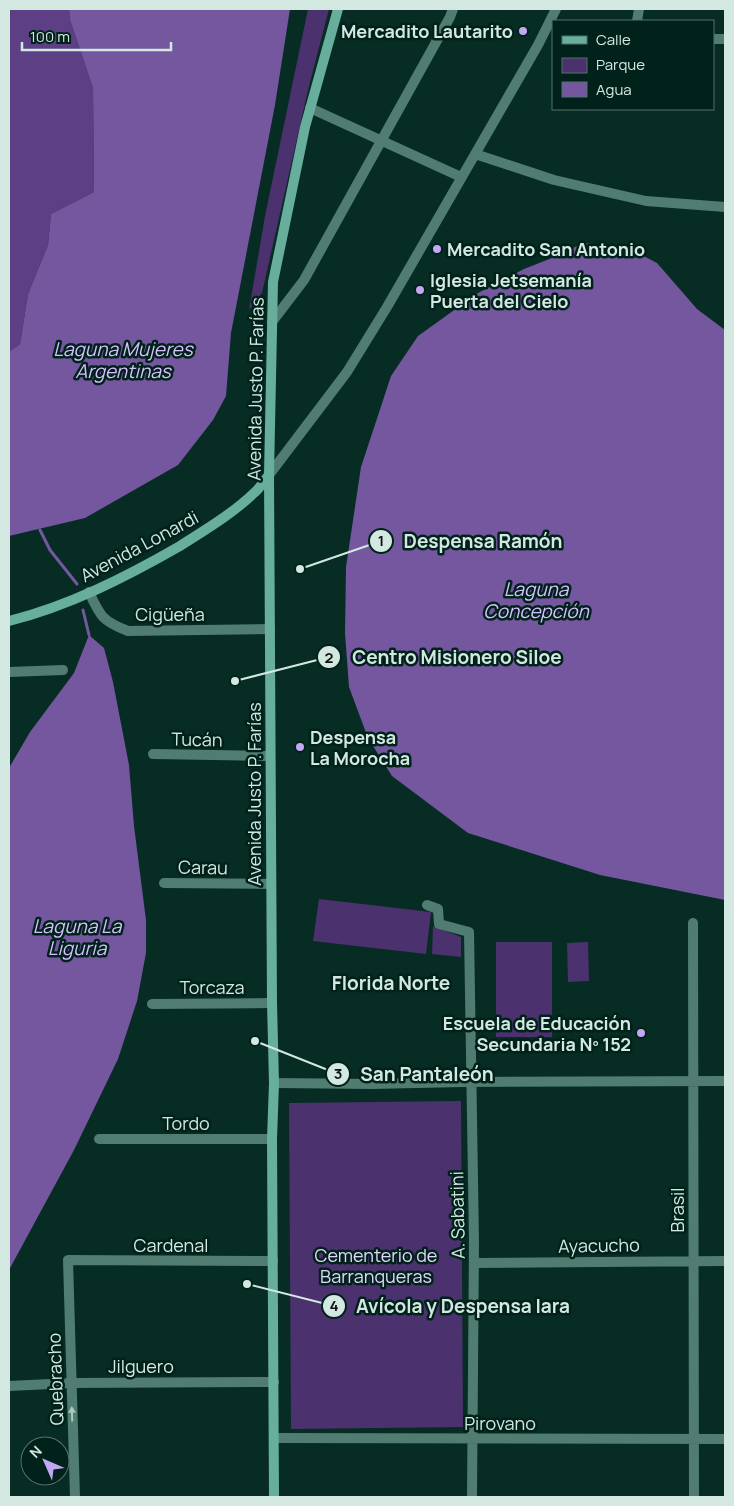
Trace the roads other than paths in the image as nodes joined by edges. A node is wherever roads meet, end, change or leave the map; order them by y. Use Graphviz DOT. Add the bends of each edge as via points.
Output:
graph roads {
  1 [pos="338,9"];
  2 [pos="453,9"];
  3 [pos="556,9"];
  4 [pos="310,108"];
  5 [pos="381,142"];
  6 [pos="475,154"];
  7 [pos="462,177"];
  8 [pos="725,207"];
  9 [pos="272,322"];
  10 [pos="269,475"];
  11 [pos="89,592"];
  12 [pos="9,621"];
  13 [pos="270,629"];
  14 [pos="63,670"];
  15 [pos="9,672"];
  16 [pos="153,754"];
  17 [pos="270,756"];
  18 [pos="164,883"];
  19 [pos="271,884"];
  20 [pos="427,905"];
  21 [pos="693,923"];
  22 [pos="272,1003"];
  23 [pos="152,1004"];
  24 [pos="471,1082"];
  25 [pos="693,1082"];
  26 [pos="725,1082"];
  27 [pos="274,1083"];
  28 [pos="99,1139"];
  29 [pos="272,1139"];
  30 [pos="68,1260"];
  31 [pos="694,1260"];
  32 [pos="725,1260"];
  33 [pos="273,1261"];
  34 [pos="474,1263"];
  35 [pos="274,1382"];
  36 [pos="71,1383"];
  37 [pos="9,1386"];
  38 [pos="274,1438"];
  39 [pos="472,1439"];
  40 [pos="694,1439"];
  41 [pos="725,1439"];
  42 [pos="75,1497"];
  43 [pos="274,1497"];
  44 [pos="472,1497"];
  45 [pos="694,1497"];
  1 -- 4 [label="street, Avenida Justo P. Farías"];
  2 -- 5 [label="street"];
  3 -- 6 [label="street"];
  4 -- 5 [label="street"];
  4 -- 9 [label="street, Avenida Justo P. Farías" via="273,282"];
  5 -- 7 [label="street"];
  5 -- 9 [label="street" via="304,280"];
  6 -- 7 [label="street"];
  6 -- 8 [label="street" via="554,180 646,201"];
  7 -- 10 [label="street" via="347,372"];
  9 -- 10 [label="street, Avenida Justo P. Farías"];
  10 -- 11 [label="street, Avenida Lonardi" via="255,493 209,528 160,557"];
  10 -- 13 [label="street, Avenida Justo P. Farías"];
  11 -- 12 [label="street, Avenida Lonardi" via="40,613"];
  11 -- 13 [label="street, Cigüeña" via="100,615 114,626 128,631"];
  13 -- 17 [label="street, Avenida Justo P. Farías"];
  14 -- 15 [label="street"];
  16 -- 17 [label="street, Tucán"];
  17 -- 19 [label="street, Avenida Justo P. Farías"];
  18 -- 19 [label="street, Carau"];
  19 -- 22 [label="street, Avenida Justo P. Farías"];
  20 -- 24 [label="street, A. Sabatini" via="438,909 439,924 469,932"];
  21 -- 25 [label="street, Brasil"];
  22 -- 23 [label="street, Torcaza"];
  22 -- 27 [label="street, Avenida Justo P. Farías"];
  24 -- 25 [label="street"];
  24 -- 27 [label="street"];
  24 -- 34 [label="street, A. Sabatini"];
  25 -- 26 [label="street"];
  25 -- 31 [label="street, Brasil"];
  27 -- 29 [label="street, Avenida Justo P. Farías"];
  28 -- 29 [label="street, Tordo"];
  29 -- 33 [label="street, Avenida Justo P. Farías"];
  30 -- 33 [label="street, Cardenal"];
  30 -- 36 [label="street, Quebracho"];
  31 -- 32 [label="street, Ayacucho"];
  31 -- 34 [label="street, Ayacucho"];
  31 -- 40 [label="street, Brasil"];
  33 -- 35 [label="street, Avenida Justo P. Farías"];
  34 -- 39 [label="street, A. Sabatini"];
  35 -- 36 [label="street, Jilguero"];
  35 -- 38 [label="street, Avenida Justo P. Farías"];
  36 -- 37 [label="street, Jilguero"];
  42 -- 36 [label="street, Quebracho, one-way"];
  38 -- 39 [label="street, Pirovano"];
  38 -- 43 [label="street, Avenida Justo P. Farías"];
  39 -- 40 [label="street, Pirovano"];
  39 -- 44 [label="street, A. Sabatini"];
  40 -- 41 [label="street, Pirovano"];
  40 -- 45 [label="street, Brasil"];
}
